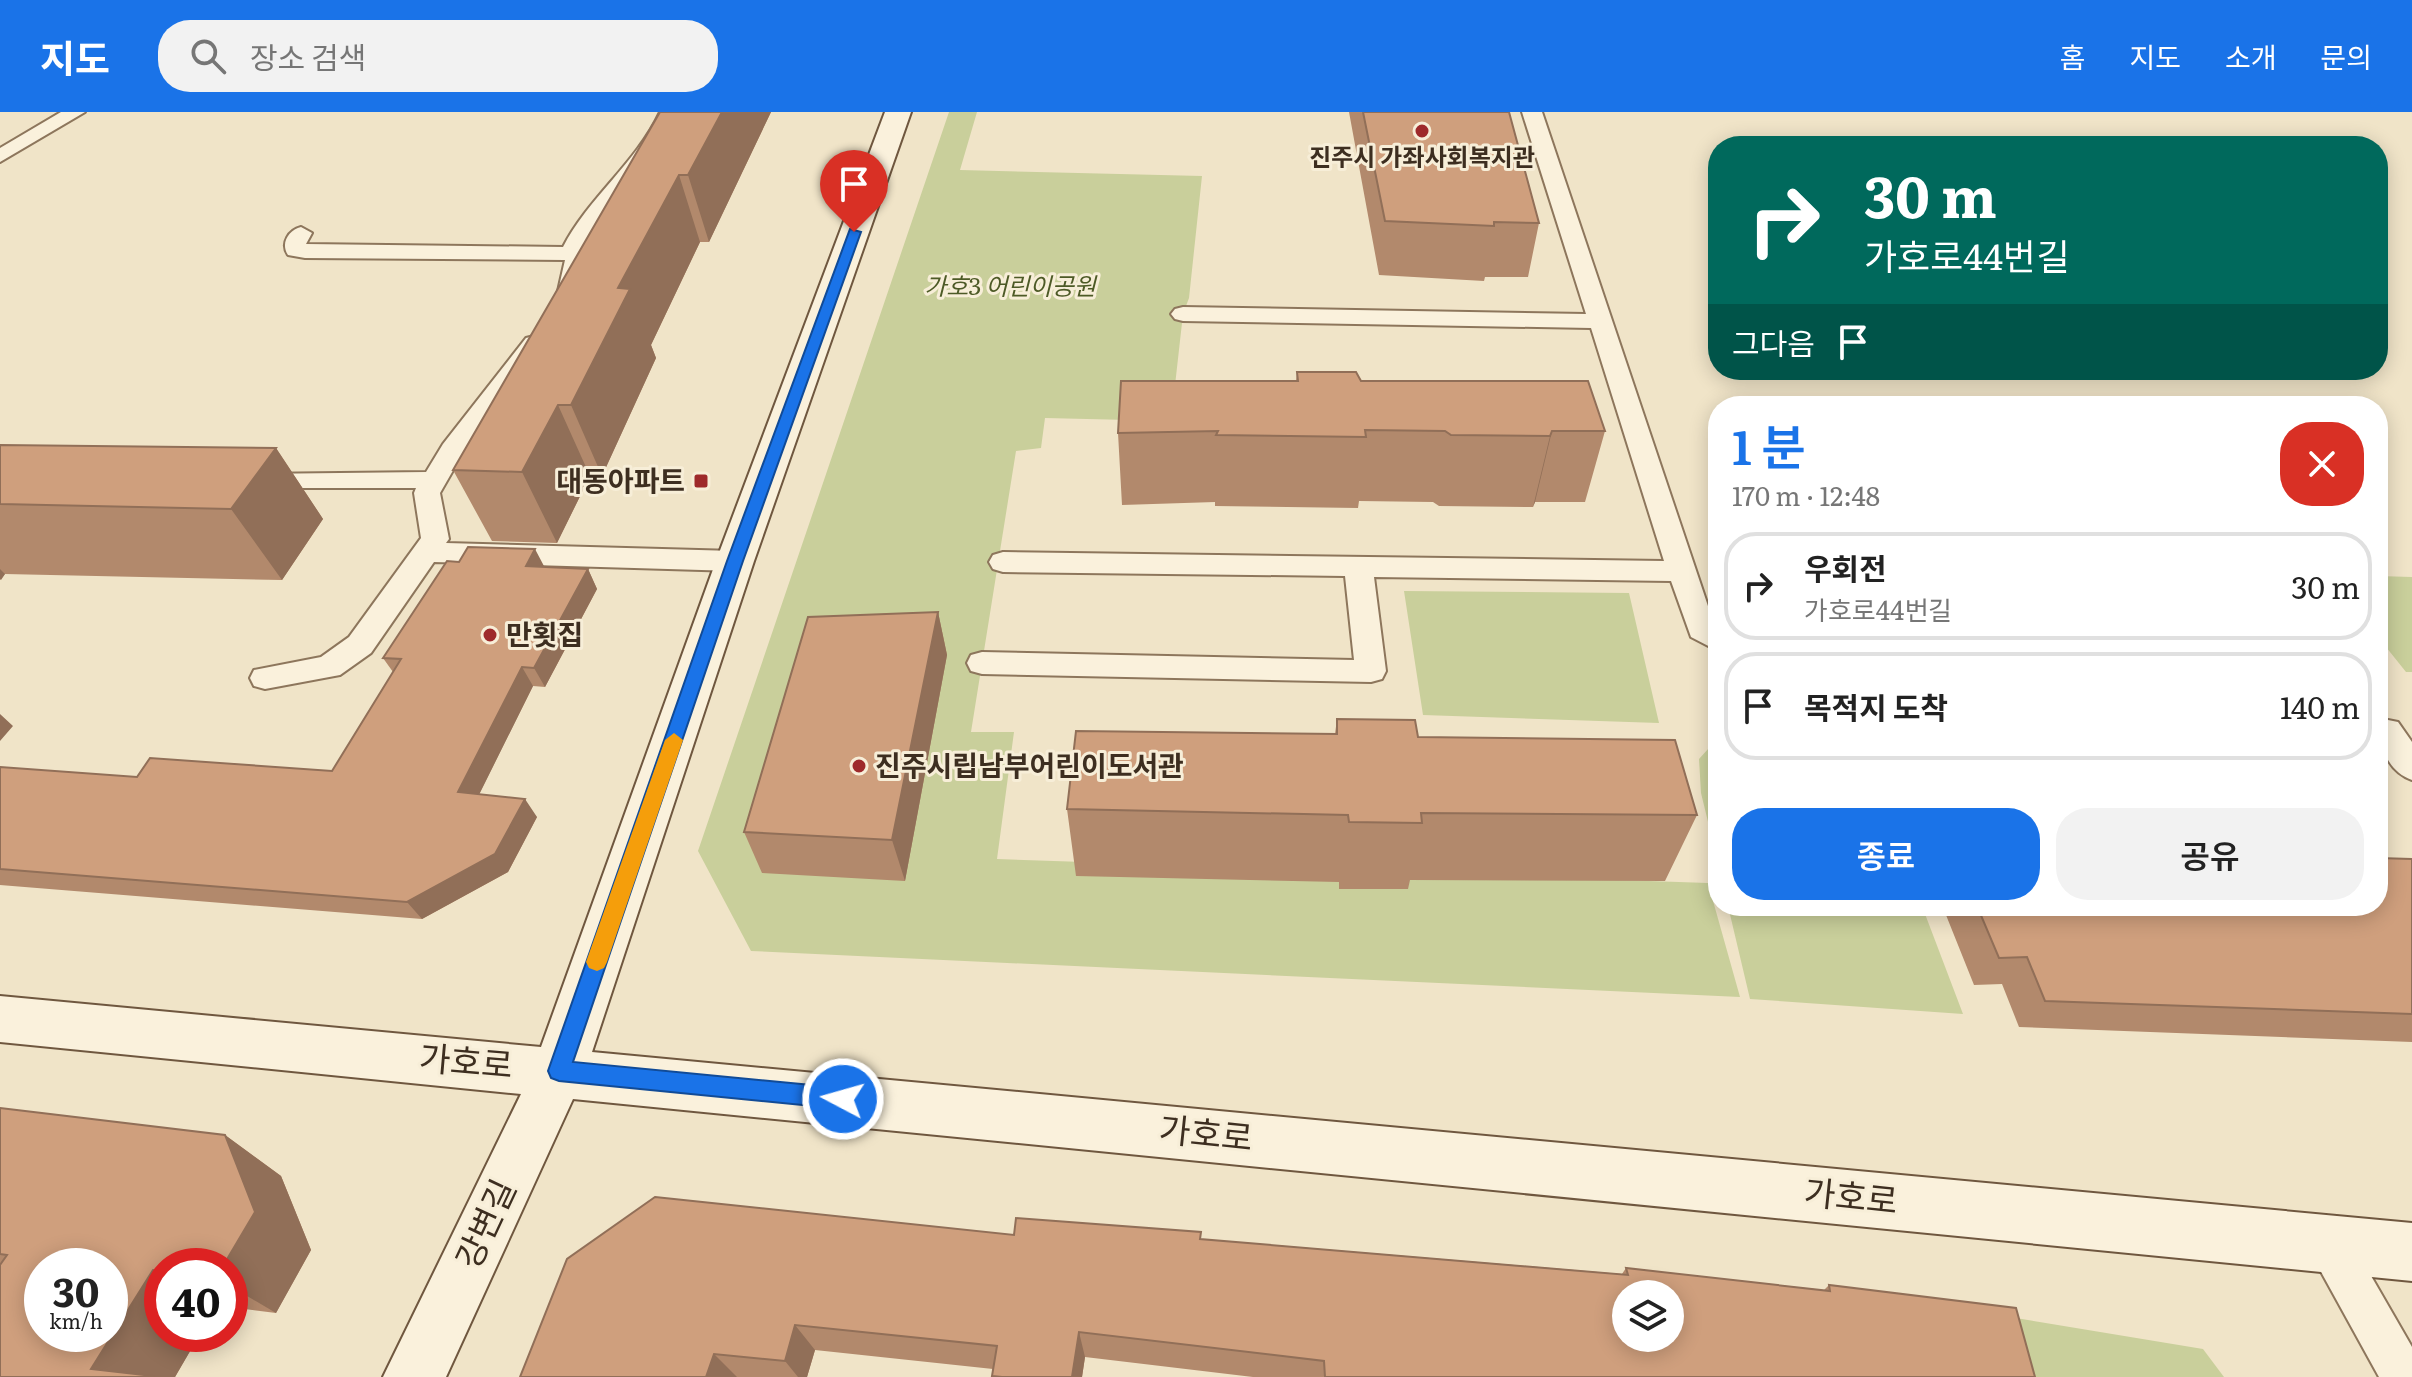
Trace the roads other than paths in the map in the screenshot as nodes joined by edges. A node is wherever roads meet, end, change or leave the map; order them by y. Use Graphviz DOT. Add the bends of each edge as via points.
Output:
graph roads {
  1 [pos="75,112"];
  2 [pos="670,112"];
  3 [pos="898,112"];
  4 [pos="1532,112"];
  5 [pos="0,156"];
  6 [pos="301,233"];
  7 [pos="575,254"];
  8 [pos="1183,314"];
  9 [pos="1600,321"];
  10 [pos="1592,392"];
  11 [pos="1623,393"];
  12 [pos="231,479"];
  13 [pos="435,480"];
  14 [pos="426,552"];
  15 [pos="735,561"];
  16 [pos="1003,562"];
  17 [pos="1358,566"];
  18 [pos="1682,571"];
  19 [pos="1708,634"];
  20 [pos="982,663"];
  21 [pos="265,678"];
  22 [pos="2392,731"];
  23 [pos="2412,767"];
  24 [pos="0,1019"];
  25 [pos="559,1071"];
  26 [pos="2329,1244"];
  27 [pos="2412,1252"];
  28 [pos="414,1377"];
  29 [pos="2404,1377"];
  1 -- 5 [label="lane"];
  2 -- 7 [label="lane" via="658,138 574,246"];
  3 -- 15 [label="street, 강변길"];
  4 -- 9 [label="lane"];
  6 -- 7 [label="lane" via="296,250"];
  7 -- 13 [label="lane" via="567,300 452,450"];
  8 -- 9 [label="lane"];
  9 -- 11 [label="lane"];
  10 -- 11 [label="lane"];
  11 -- 18 [label="lane"];
  12 -- 13 [label="lane"];
  13 -- 14 [label="lane" via="427,493 435,539"];
  14 -- 15 [label="lane"];
  14 -- 21 [label="lane" via="360,645 329,667"];
  15 -- 25 [label="street, 강변길"];
  16 -- 17 [label="lane"];
  17 -- 18 [label="lane"];
  17 -- 20 [label="lane" via="1371,671"];
  18 -- 19 [label="lane" via="1701,630"];
  22 -- 23 [label="lane"];
  24 -- 25 [label="street, 가호로"];
  25 -- 26 [label="street, 가호로"];
  25 -- 28 [label="street, 강변길"];
  26 -- 27 [label="street, 가호로"];
  26 -- 29 [label="lane"];
}
